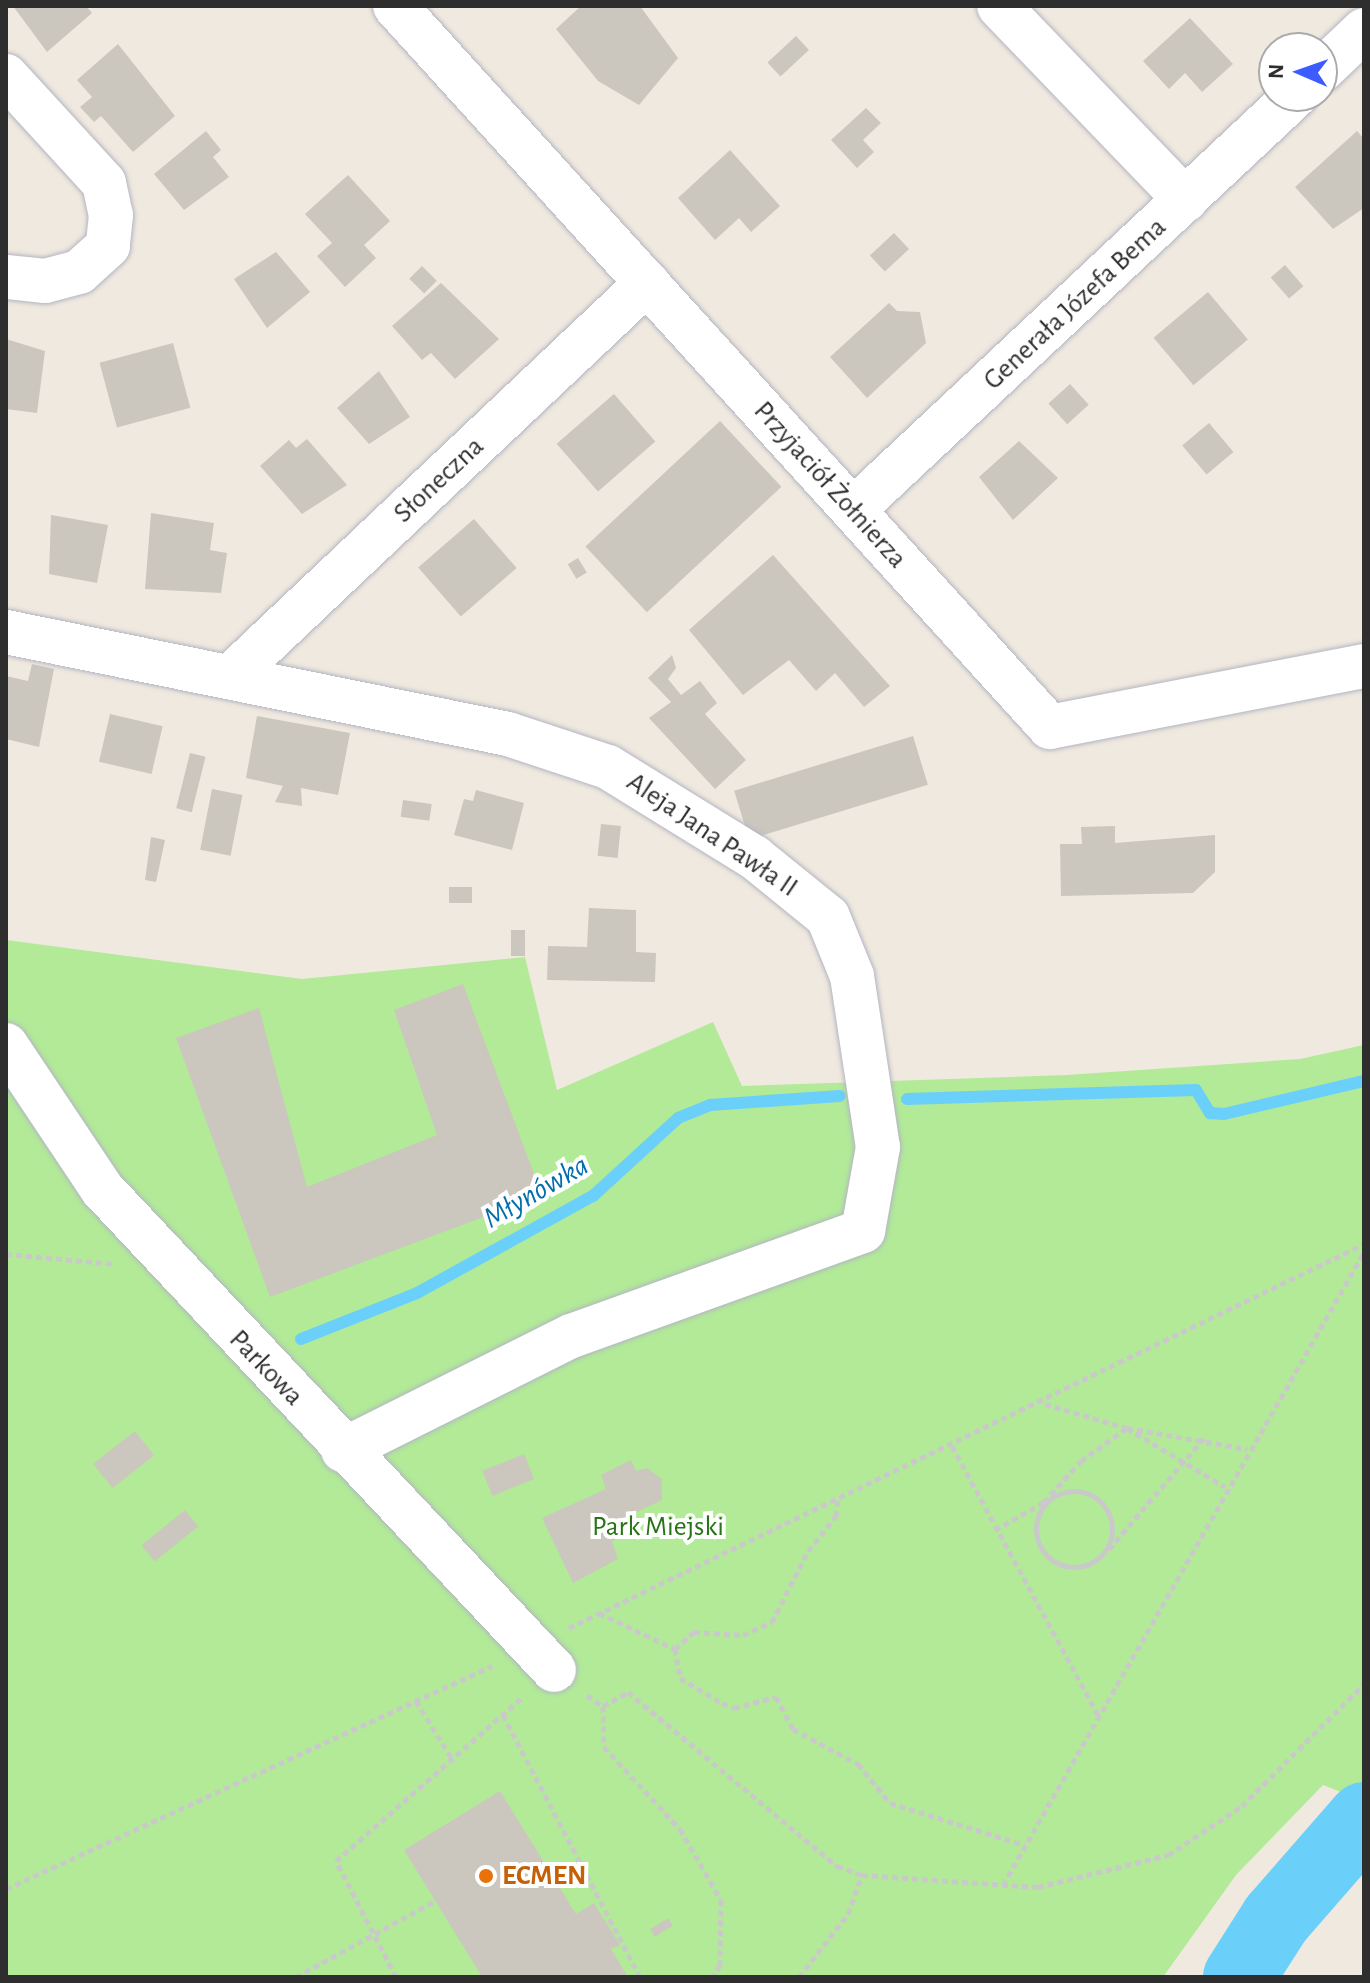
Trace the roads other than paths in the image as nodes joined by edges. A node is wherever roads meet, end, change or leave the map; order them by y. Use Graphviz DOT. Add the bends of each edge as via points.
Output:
graph roads {
  1 [pos="395,6"];
  2 [pos="999,6"];
  3 [pos="1364,30"];
  4 [pos="1338,55"];
  5 [pos="6,76"];
  6 [pos="1278,112"];
  7 [pos="1186,200"];
  8 [pos="6,277"];
  9 [pos="647,283"];
  10 [pos="853,510"];
  11 [pos="6,632"];
  12 [pos="1364,666"];
  13 [pos="230,677"];
  14 [pos="6,1045"];
  15 [pos="343,1450"];
  16 [pos="543,1659"];
  1 -- 9 [label="street, Przyjaciół Żołnierza"];
  2 -- 7 [label="street"];
  3 -- 4 [label="street"];
  5 -- 8 [label="street" via="104,183 111,215 108,246 79,272 45,281"];
  6 -- 7 [label="street, Generała Józefa Bema"];
  7 -- 10 [label="street, Generała Józefa Bema"];
  9 -- 10 [label="street, Przyjaciół Żołnierza"];
  9 -- 13 [label="street, Słoneczna"];
  10 -- 12 [label="street, Przyjaciół Żołnierza" via="1050,727"];
  11 -- 13 [label="street, Aleja Jana Pawła II"];
  13 -- 15 [label="street, Aleja Jana Pawła II" via="508,734 608,767 754,857 828,917 852,976 878,1147 863,1231 571,1336"];
  14 -- 15 [label="street, Parkowa" via="102,1189"];
  15 -- 16 [label="street, Parkowa"];
}
